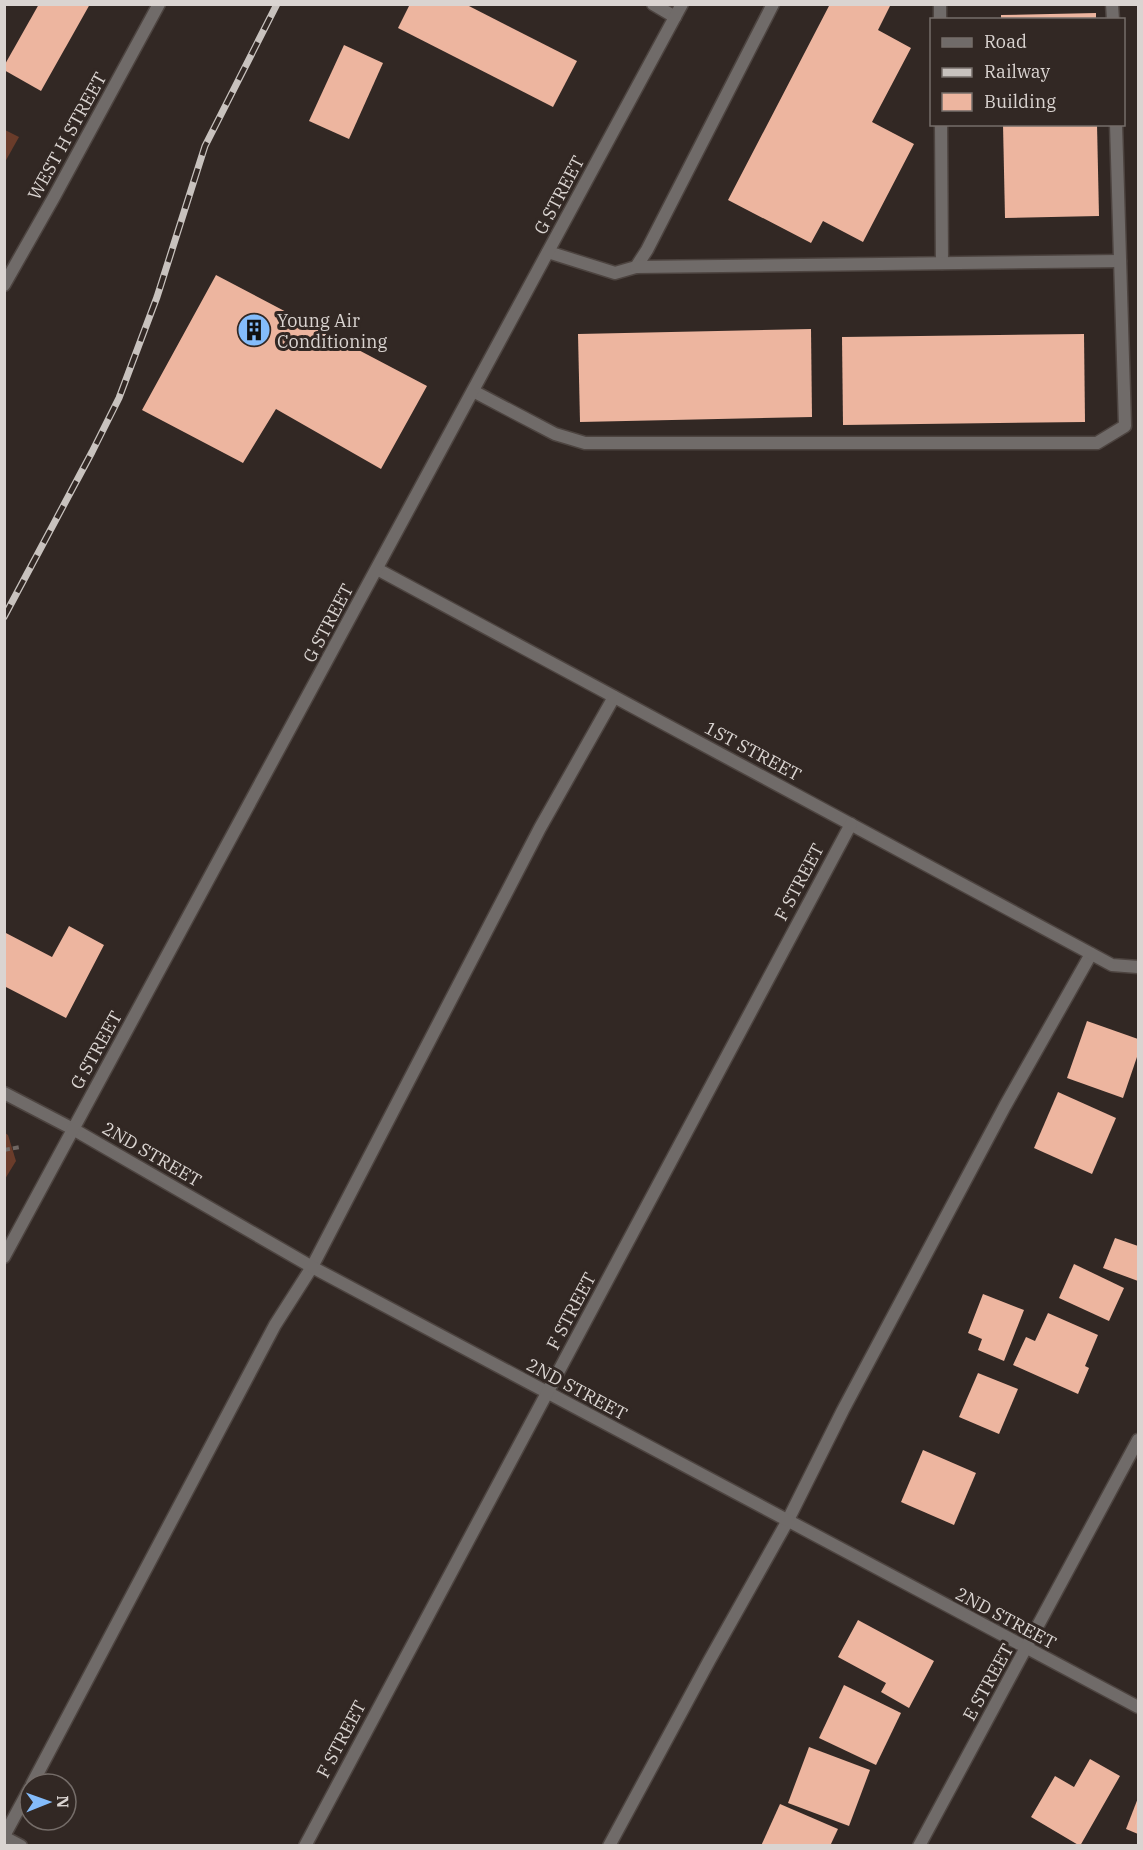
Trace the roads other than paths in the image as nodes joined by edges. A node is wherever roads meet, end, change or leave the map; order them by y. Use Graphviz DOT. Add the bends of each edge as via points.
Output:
graph roads {
  1 [pos="159,4"];
  2 [pos="653,4"];
  3 [pos="682,4"];
  4 [pos="773,4"];
  5 [pos="675,17"];
  6 [pos="941,126"];
  7 [pos="1116,126"];
  8 [pos="549,252"];
  9 [pos="1120,261"];
  10 [pos="942,263"];
  11 [pos="636,267"];
  12 [pos="4,285"];
  13 [pos="473,391"];
  14 [pos="377,569"];
  15 [pos="614,697"];
  16 [pos="851,825"];
  17 [pos="1091,954"];
  18 [pos="1138,967"];
  19 [pos="4,1093"];
  20 [pos="73,1129"];
  21 [pos="4,1257"];
  22 [pos="312,1267"];
  23 [pos="547,1394"];
  24 [pos="1138,1440"];
  25 [pos="787,1522"];
  26 [pos="1026,1649"];
  27 [pos="1138,1707"];
  28 [pos="38,1772"];
  29 [pos="18,1811"];
  30 [pos="4,1837"];
  31 [pos="21,1845"];
  32 [pos="305,1845"];
  33 [pos="609,1845"];
  34 [pos="919,1845"];
  1 -- 12 [label="street, WEST H STREET"];
  2 -- 5 [label="street"];
  3 -- 5 [label="street, G STREET"];
  4 -- 11 [label="street"];
  5 -- 8 [label="street, G STREET"];
  6 -- 10 [label="street"];
  7 -- 9 [label="street"];
  8 -- 11 [label="street" via="615,273"];
  8 -- 13 [label="street, G STREET"];
  9 -- 10 [label="street"];
  9 -- 13 [label="street" via="1125,426 1097,443 585,443 555,434"];
  10 -- 11 [label="street"];
  13 -- 14 [label="street, G STREET"];
  14 -- 15 [label="street, 1ST STREET"];
  14 -- 20 [label="street, G STREET"];
  15 -- 16 [label="street, 1ST STREET"];
  15 -- 22 [label="street" via="540,828"];
  16 -- 17 [label="street, 1ST STREET"];
  16 -- 23 [label="street, F STREET"];
  17 -- 18 [label="street, 1ST STREET" via="1112,965"];
  17 -- 25 [label="street" via="843,1410"];
  19 -- 20 [label="street, 2ND STREET"];
  20 -- 21 [label="street, G STREET"];
  20 -- 22 [label="street, 2ND STREET"];
  22 -- 23 [label="street, 2ND STREET"];
  22 -- 28 [label="street" via="275,1325"];
  23 -- 25 [label="street, 2ND STREET"];
  23 -- 32 [label="street, F STREET"];
  24 -- 26 [label="street, E STREET"];
  25 -- 26 [label="street, 2ND STREET"];
  25 -- 33 [label="street"];
  26 -- 27 [label="street, 2ND STREET"];
  26 -- 34 [label="street, E STREET"];
  29 -- 30 [label="street"];
  30 -- 31 [label="street"];
}
